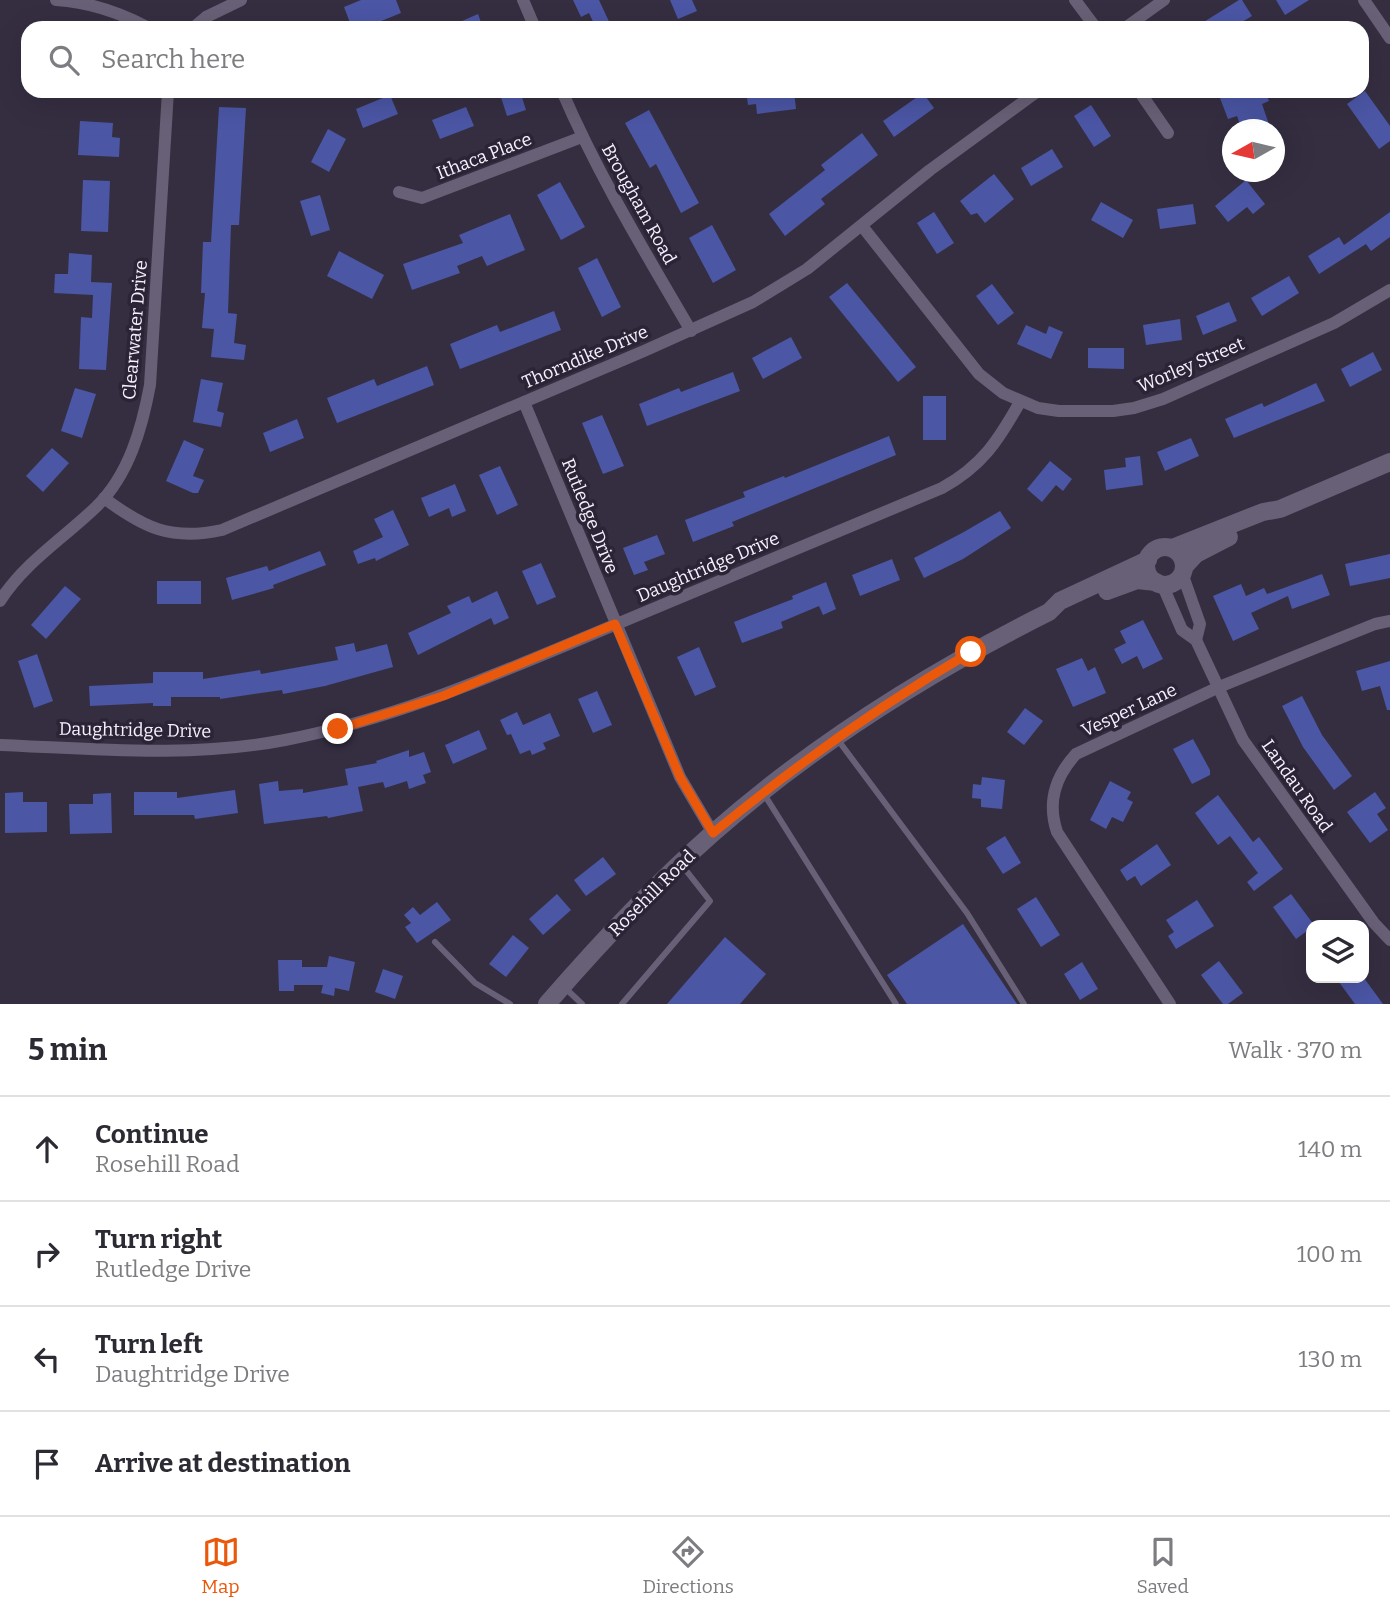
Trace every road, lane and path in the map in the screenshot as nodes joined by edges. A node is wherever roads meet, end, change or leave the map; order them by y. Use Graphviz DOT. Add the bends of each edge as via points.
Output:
graph roads {
  1 [pos="56,0"];
  2 [pos="241,0"];
  3 [pos="523,0"];
  4 [pos="1075,0"];
  5 [pos="1164,0"];
  6 [pos="1364,0"];
  7 [pos="136,21"];
  8 [pos="201,21"];
  9 [pos="532,21"];
  10 [pos="1091,21"];
  11 [pos="1135,21"];
  12 [pos="1390,38"];
  13 [pos="168,98"];
  14 [pos="565,98"];
  15 [pos="1028,98"];
  16 [pos="1144,98"];
  17 [pos="1168,133"];
  18 [pos="582,137"];
  19 [pos="398,192"];
  20 [pos="862,226"];
  21 [pos="1390,290"];
  22 [pos="691,331"];
  23 [pos="524,402"];
  24 [pos="1020,402"];
  25 [pos="1390,462"];
  26 [pos="104,498"];
  27 [pos="1280,509"];
  28 [pos="1172,548"];
  29 [pos="1148,559"];
  30 [pos="1183,570"];
  31 [pos="1159,583"];
  32 [pos="0,601"];
  33 [pos="1049,612"];
  34 [pos="1390,621"];
  35 [pos="615,624"];
  36 [pos="1196,640"];
  37 [pos="1219,687"];
  38 [pos="835,737"];
  39 [pos="0,745"];
  40 [pos="763,792"];
  41 [pos="713,833"];
  42 [pos="681,864"];
  43 [pos="1390,940"];
  44 [pos="435,942"];
  45 [pos="563,985"];
  46 [pos="510,1004"];
  47 [pos="547,1004"];
  48 [pos="582,1004"];
  49 [pos="622,1004"];
  50 [pos="896,1004"];
  51 [pos="1024,1004"];
  52 [pos="1170,1004"];
  1 -- 7 [label="street" via="100,7"];
  2 -- 8 [label="street"];
  3 -- 9 [label="street"];
  4 -- 10 [label="street"];
  5 -- 11 [label="street"];
  6 -- 12 [label="street"];
  13 -- 26 [label="street, Clearwater Drive" via="150,385 135,445"];
  14 -- 18 [label="street, Brougham Road"];
  15 -- 20 [label="street, Thorndike Drive"];
  16 -- 17 [label="street"];
  18 -- 19 [label="street, Ithaca Place" via="422,198"];
  18 -- 22 [label="street, Brougham Road"];
  20 -- 22 [label="street, Thorndike Drive" via="790,281"];
  20 -- 24 [label="street, Worley Street" via="979,374"];
  21 -- 24 [label="street, Worley Street" via="1334,323 1154,402 1113,411 1059,411"];
  22 -- 23 [label="street, Thorndike Drive"];
  23 -- 26 [label="street, Thorndike Drive" via="222,530 181,535 160,531 141,524"];
  23 -- 35 [label="street, Rutledge Drive"];
  24 -- 35 [label="street, Daughtridge Drive" via="990,451 942,488"];
  25 -- 27 [label="main road"];
  26 -- 32 [label="street, Clearwater Drive" via="40,555"];
  27 -- 28 [label="main road"];
  27 -- 30 [label="main road" via="1268,521 1196,554"];
  28 -- 29 [label="main road" via="1160,547"];
  28 -- 30 [label="main road" via="1181,556"];
  29 -- 31 [label="main road" via="1148,572"];
  29 -- 33 [label="main road, Rosehill Road" via="1060,601"];
  30 -- 31 [label="main road" via="1174,582"];
  30 -- 36 [label="street, Landau Road" via="1200,624"];
  31 -- 33 [label="main road, Rosehill Road" via="1125,583 1062,612"];
  31 -- 36 [label="street, Landau Road" via="1182,630"];
  33 -- 38 [label="main road, Rosehill Road" via="938,671"];
  34 -- 37 [label="street, Vesper Lane"];
  35 -- 39 [label="street, Daughtridge Drive" via="443,696 338,729 284,740 171,752"];
  35 -- 41 [label="street, Rutledge Drive" via="680,777"];
  36 -- 37 [label="street, Landau Road"];
  37 -- 43 [label="street, Landau Road" via="1259,765"];
  37 -- 52 [label="street, Vesper Lane" via="1076,754 1061,772 1052,802 1057,832"];
  38 -- 40 [label="main road, Rosehill Road"];
  38 -- 51 [label="lane" via="967,913"];
  40 -- 41 [label="main road, Rosehill Road"];
  40 -- 50 [label="lane"];
  41 -- 42 [label="main road, Rosehill Road"];
  42 -- 45 [label="main road, Rosehill Road"];
  42 -- 49 [label="lane" via="710,901"];
  44 -- 46 [label="lane" via="475,983"];
  45 -- 47 [label="main road, Rosehill Road"];
  45 -- 48 [label="lane"];
}
